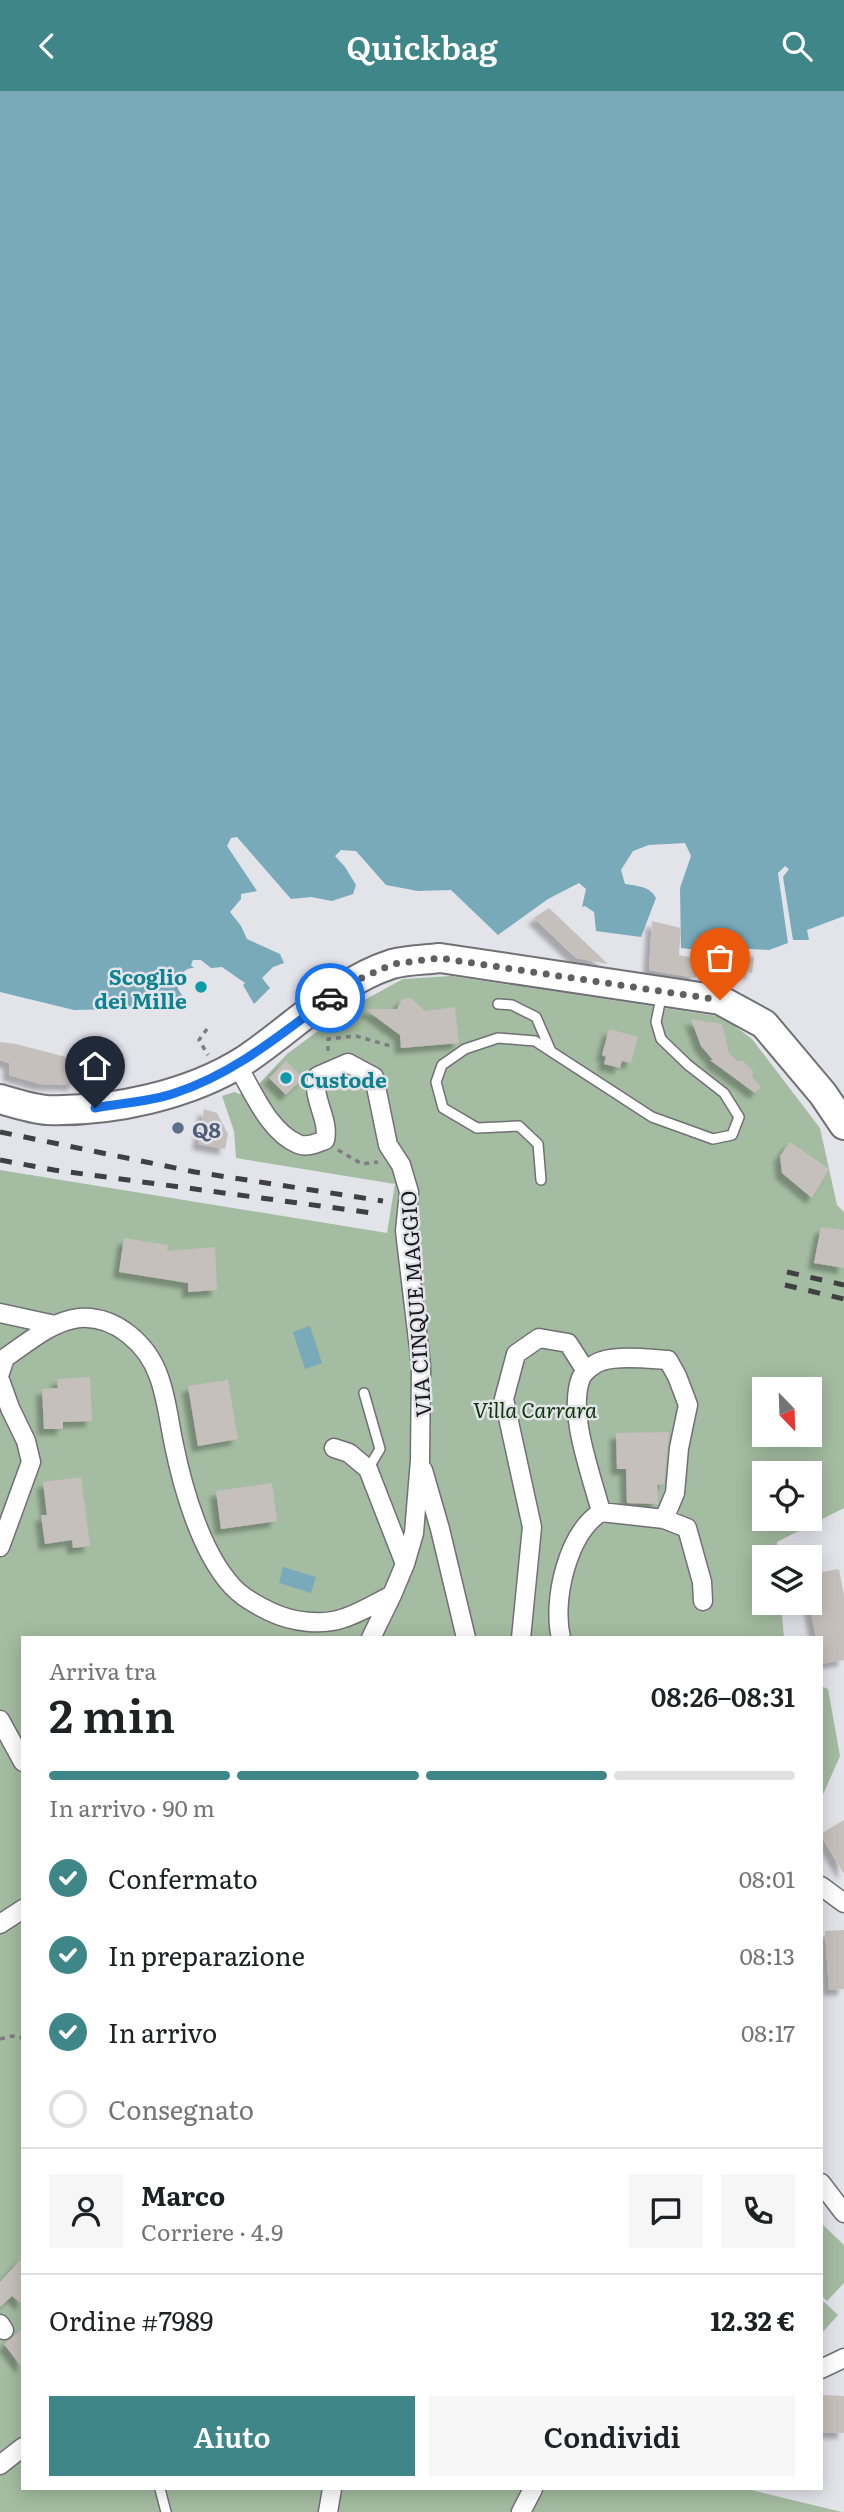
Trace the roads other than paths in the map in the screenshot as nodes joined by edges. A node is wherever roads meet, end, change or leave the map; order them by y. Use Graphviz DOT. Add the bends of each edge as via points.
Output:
graph roads {
  1 [pos="663,992"];
  2 [pos="498,1004"];
  3 [pos="551,1051"];
  4 [pos="237,1065"];
  5 [pos="823,1094"];
  6 [pos="0,1099"];
  7 [pos="844,1125"];
  8 [pos="844,1135"];
  9 [pos="541,1179"];
  10 [pos="0,1313"];
  11 [pos="55,1325"];
  12 [pos="586,1371"];
  13 [pos="0,1373"];
  14 [pos="0,1380"];
  15 [pos="364,1393"];
  16 [pos="334,1448"];
  17 [pos="420,1460"];
  18 [pos="368,1469"];
  19 [pos="601,1512"];
  20 [pos="664,1519"];
  21 [pos="0,1547"];
  22 [pos="405,1564"];
  23 [pos="392,1595"];
  24 [pos="703,1601"];
  25 [pos="372,1636"];
  26 [pos="466,1636"];
  27 [pos="521,1636"];
  28 [pos="560,1636"];
  29 [pos="0,1720"];
  30 [pos="21,1758"];
  31 [pos="823,1887"];
  32 [pos="844,1903"];
  33 [pos="21,1910"];
  34 [pos="0,1924"];
  35 [pos="823,2186"];
  36 [pos="844,2213"];
  37 [pos="844,2358"];
  38 [pos="823,2368"];
  39 [pos="21,2449"];
  40 [pos="0,2465"];
  41 [pos="160,2490"];
  42 [pos="332,2490"];
  43 [pos="532,2490"];
  44 [pos="166,2512"];
  45 [pos="328,2512"];
  46 [pos="521,2512"];
  1 -- 3 [label="lane" via="656,1022 661,1039 724,1093 739,1117 732,1135 713,1139 652,1117"];
  1 -- 4 [label="main road" via="439,958 393,964 348,984"];
  1 -- 5 [label="main road" via="720,1000 764,1024"];
  2 -- 3 [label="lane" via="512,1005 536,1017"];
  3 -- 9 [label="lane" via="535,1041 498,1038 465,1049 442,1065 436,1082 443,1108 477,1128 519,1126 529,1135 538,1144"];
  4 -- 6 [label="main road" via="172,1095 95,1108 44,1110"];
  4 -- 17 [label="street, VIA CINQUE MAGGIO" via="273,1125 300,1145 325,1140 327,1130 315,1084 318,1076 348,1063 374,1077 388,1145 401,1165 409,1192 405,1231 421,1365"];
  5 -- 7 [label="main road"];
  5 -- 8 [label="main road"];
  10 -- 11 [label="street"];
  11 -- 13 [label="street" via="5,1357"];
  11 -- 23 [label="street" via="79,1318 105,1321 136,1339 150,1357 199,1527 211,1556 232,1586 284,1619 320,1622 343,1619"];
  12 -- 19 [label="street" via="577,1398 580,1430"];
  12 -- 20 [label="street" via="603,1361 668,1360 677,1376 688,1405 678,1448 675,1493"];
  12 -- 27 [label="street" via="568,1343 539,1338 516,1354 504,1399 533,1527"];
  14 -- 21 [label="street" via="31,1462"];
  15 -- 18 [label="lane" via="380,1450"];
  16 -- 18 [label="street" via="349,1453"];
  17 -- 22 [label="street, VIA CINQUE MAGGIO" via="414,1532"];
  17 -- 26 [label="street, VIA CINQUE MAGGIO"];
  18 -- 22 [label="street"];
  19 -- 20 [label="street"];
  19 -- 28 [label="street" via="589,1520 565,1566 557,1622"];
  20 -- 24 [label="street" via="687,1528"];
  22 -- 23 [label="street, VIA CINQUE MAGGIO"];
  23 -- 25 [label="street, VIA CINQUE MAGGIO"];
  29 -- 30 [label="street"];
  31 -- 32 [label="street"];
  33 -- 34 [label="street"];
  35 -- 36 [label="street"];
  37 -- 38 [label="street"];
  39 -- 40 [label="street"];
  41 -- 44 [label="lane"];
  42 -- 45 [label="street"];
  43 -- 46 [label="street"];
}
